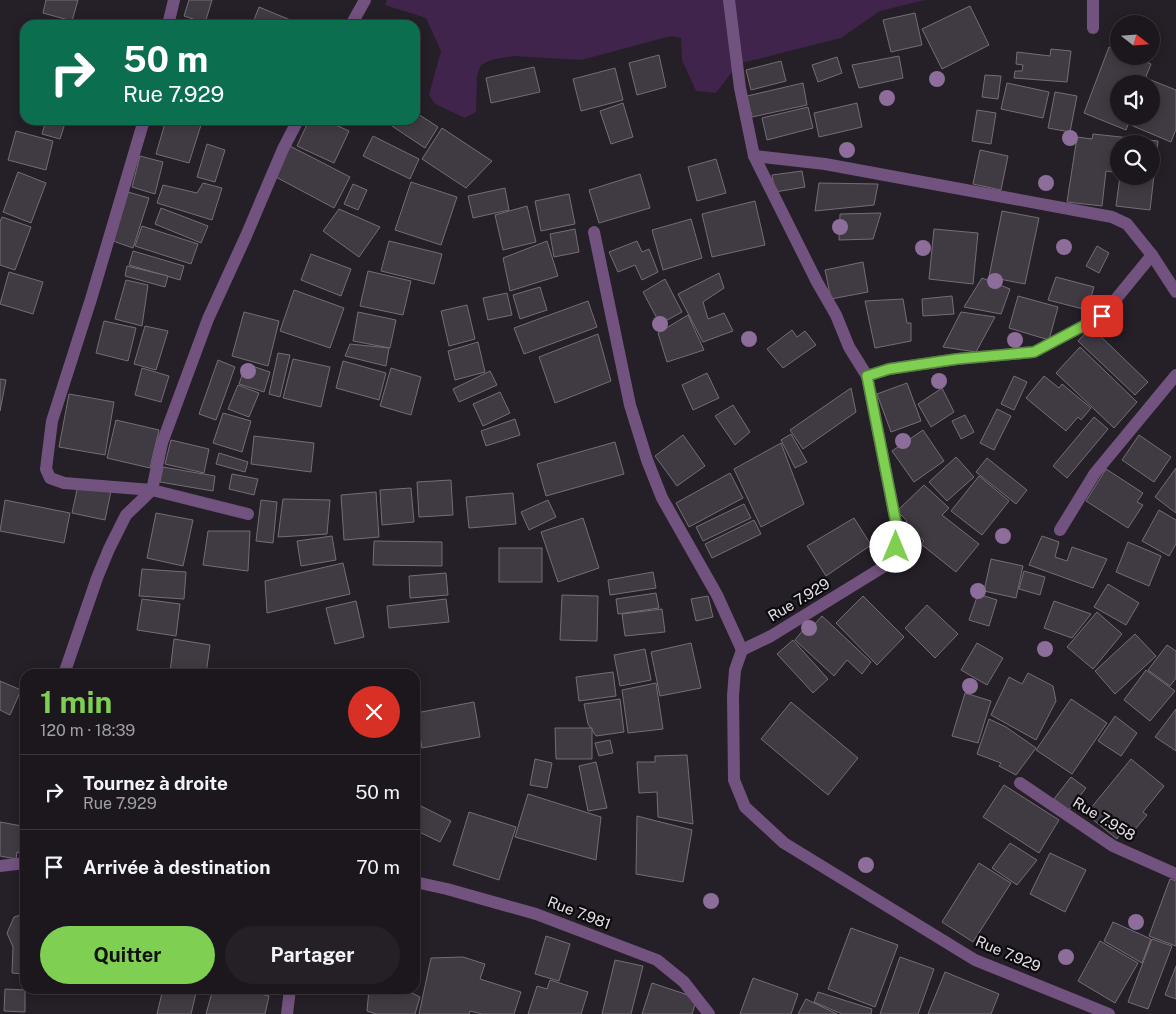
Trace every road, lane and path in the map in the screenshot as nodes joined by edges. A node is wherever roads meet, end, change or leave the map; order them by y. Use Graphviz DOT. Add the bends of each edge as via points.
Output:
graph roads {
  1 [pos="174,0"];
  2 [pos="365,0"];
  3 [pos="729,0"];
  4 [pos="1093,0"];
  5 [pos="169,20"];
  6 [pos="354,20"];
  7 [pos="1093,28"];
  8 [pos="143,125"];
  9 [pos="295,125"];
  10 [pos="754,156"];
  11 [pos="594,232"];
  12 [pos="1152,255"];
  13 [pos="1176,292"];
  14 [pos="1176,375"];
  15 [pos="867,376"];
  16 [pos="152,490"];
  17 [pos="248,514"];
  18 [pos="1060,530"];
  19 [pos="742,650"];
  20 [pos="66,669"];
  21 [pos="1020,783"];
  22 [pos="20,864"];
  23 [pos="0,866"];
  24 [pos="1176,874"];
  25 [pos="420,883"];
  26 [pos="290,994"];
  27 [pos="288,1014"];
  28 [pos="709,1014"];
  29 [pos="1109,1014"];
  1 -- 5 [label="street"];
  2 -- 6 [label="street"];
  3 -- 10 [label="street, Rue 7.929" via="740,88"];
  4 -- 7 [label="street"];
  8 -- 16 [label="street" via="92,299 52,421 46,469 50,478 64,482"];
  9 -- 16 [label="street" via="208,319 162,443"];
  10 -- 12 [label="street" via="825,164 1112,217 1127,224"];
  10 -- 15 [label="street, Rue 7.929"];
  11 -- 19 [label="street" via="630,405 647,460 662,498 717,595"];
  12 -- 13 [label="street"];
  12 -- 15 [label="street" via="1102,316 1034,352 957,359 889,369"];
  14 -- 18 [label="street" via="1095,473"];
  15 -- 19 [label="street, Rue 7.929" via="898,533 896,547 888,564 771,636"];
  16 -- 17 [label="street"];
  16 -- 20 [label="street" via="126,515 109,549"];
  19 -- 29 [label="street, Rue 7.929" via="734,696 734,780 744,807 784,843 975,960"];
  21 -- 24 [label="street, Rue 7.958" via="1113,846"];
  22 -- 23 [label="street"];
  25 -- 28 [label="street, Rue 7.981" via="536,914 657,960 684,982"];
  26 -- 27 [label="street"];
}
